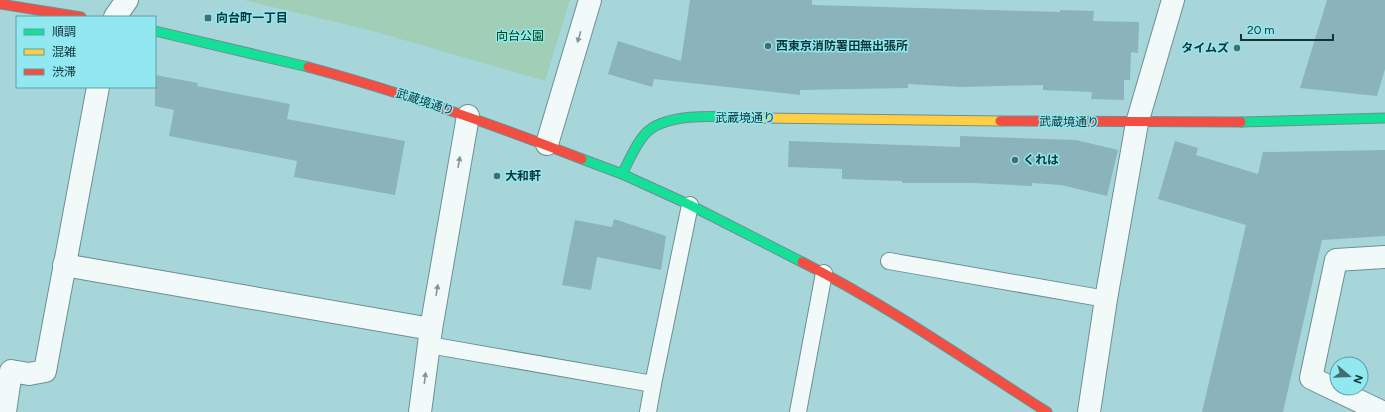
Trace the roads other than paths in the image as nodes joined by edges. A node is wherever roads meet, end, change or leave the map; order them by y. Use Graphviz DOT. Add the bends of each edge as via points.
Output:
graph roads {
  1 [pos="127,0"];
  2 [pos="590,0"];
  3 [pos="1173,0"];
  4 [pos="0,4"];
  5 [pos="75,16"];
  6 [pos="116,16"];
  7 [pos="156,31"];
  8 [pos="98,88"];
  9 [pos="468,116"];
  10 [pos="1385,118"];
  11 [pos="1137,123"];
  12 [pos="547,144"];
  13 [pos="622,174"];
  14 [pos="690,205"];
  15 [pos="1385,257"];
  16 [pos="889,261"];
  17 [pos="64,265"];
  18 [pos="824,273"];
  19 [pos="1106,299"];
  20 [pos="430,337"];
  21 [pos="652,384"];
  22 [pos="4,412"];
  23 [pos="420,412"];
  24 [pos="648,412"];
  25 [pos="798,412"];
  26 [pos="1047,412"];
  27 [pos="1089,412"];
  28 [pos="1382,412"];
  1 -- 6 [label="street"];
  2 -- 12 [label="street, one-way"];
  3 -- 11 [label="street"];
  4 -- 5 [label="main road"];
  7 -- 9 [label="main road, 武蔵境通り" via="354,79"];
  8 -- 17 [label="street"];
  9 -- 12 [label="main road, 武蔵境通り"];
  20 -- 9 [label="street, one-way"];
  10 -- 11 [label="main road, 武蔵境通り"];
  11 -- 13 [label="main road, 武蔵境通り" via="720,117 672,119 650,129"];
  11 -- 19 [label="street"];
  12 -- 13 [label="main road, 武蔵境通り"];
  13 -- 14 [label="main road"];
  14 -- 18 [label="main road"];
  14 -- 21 [label="lane"];
  15 -- 28 [label="street" via="1336,260 1311,378"];
  16 -- 19 [label="lane"];
  17 -- 20 [label="street"];
  17 -- 22 [label="street" via="45,370 30,374 11,371"];
  18 -- 25 [label="lane"];
  18 -- 26 [label="main road" via="892,313"];
  19 -- 27 [label="street"];
  20 -- 21 [label="lane"];
  23 -- 20 [label="street, one-way"];
  21 -- 24 [label="lane"];
}
